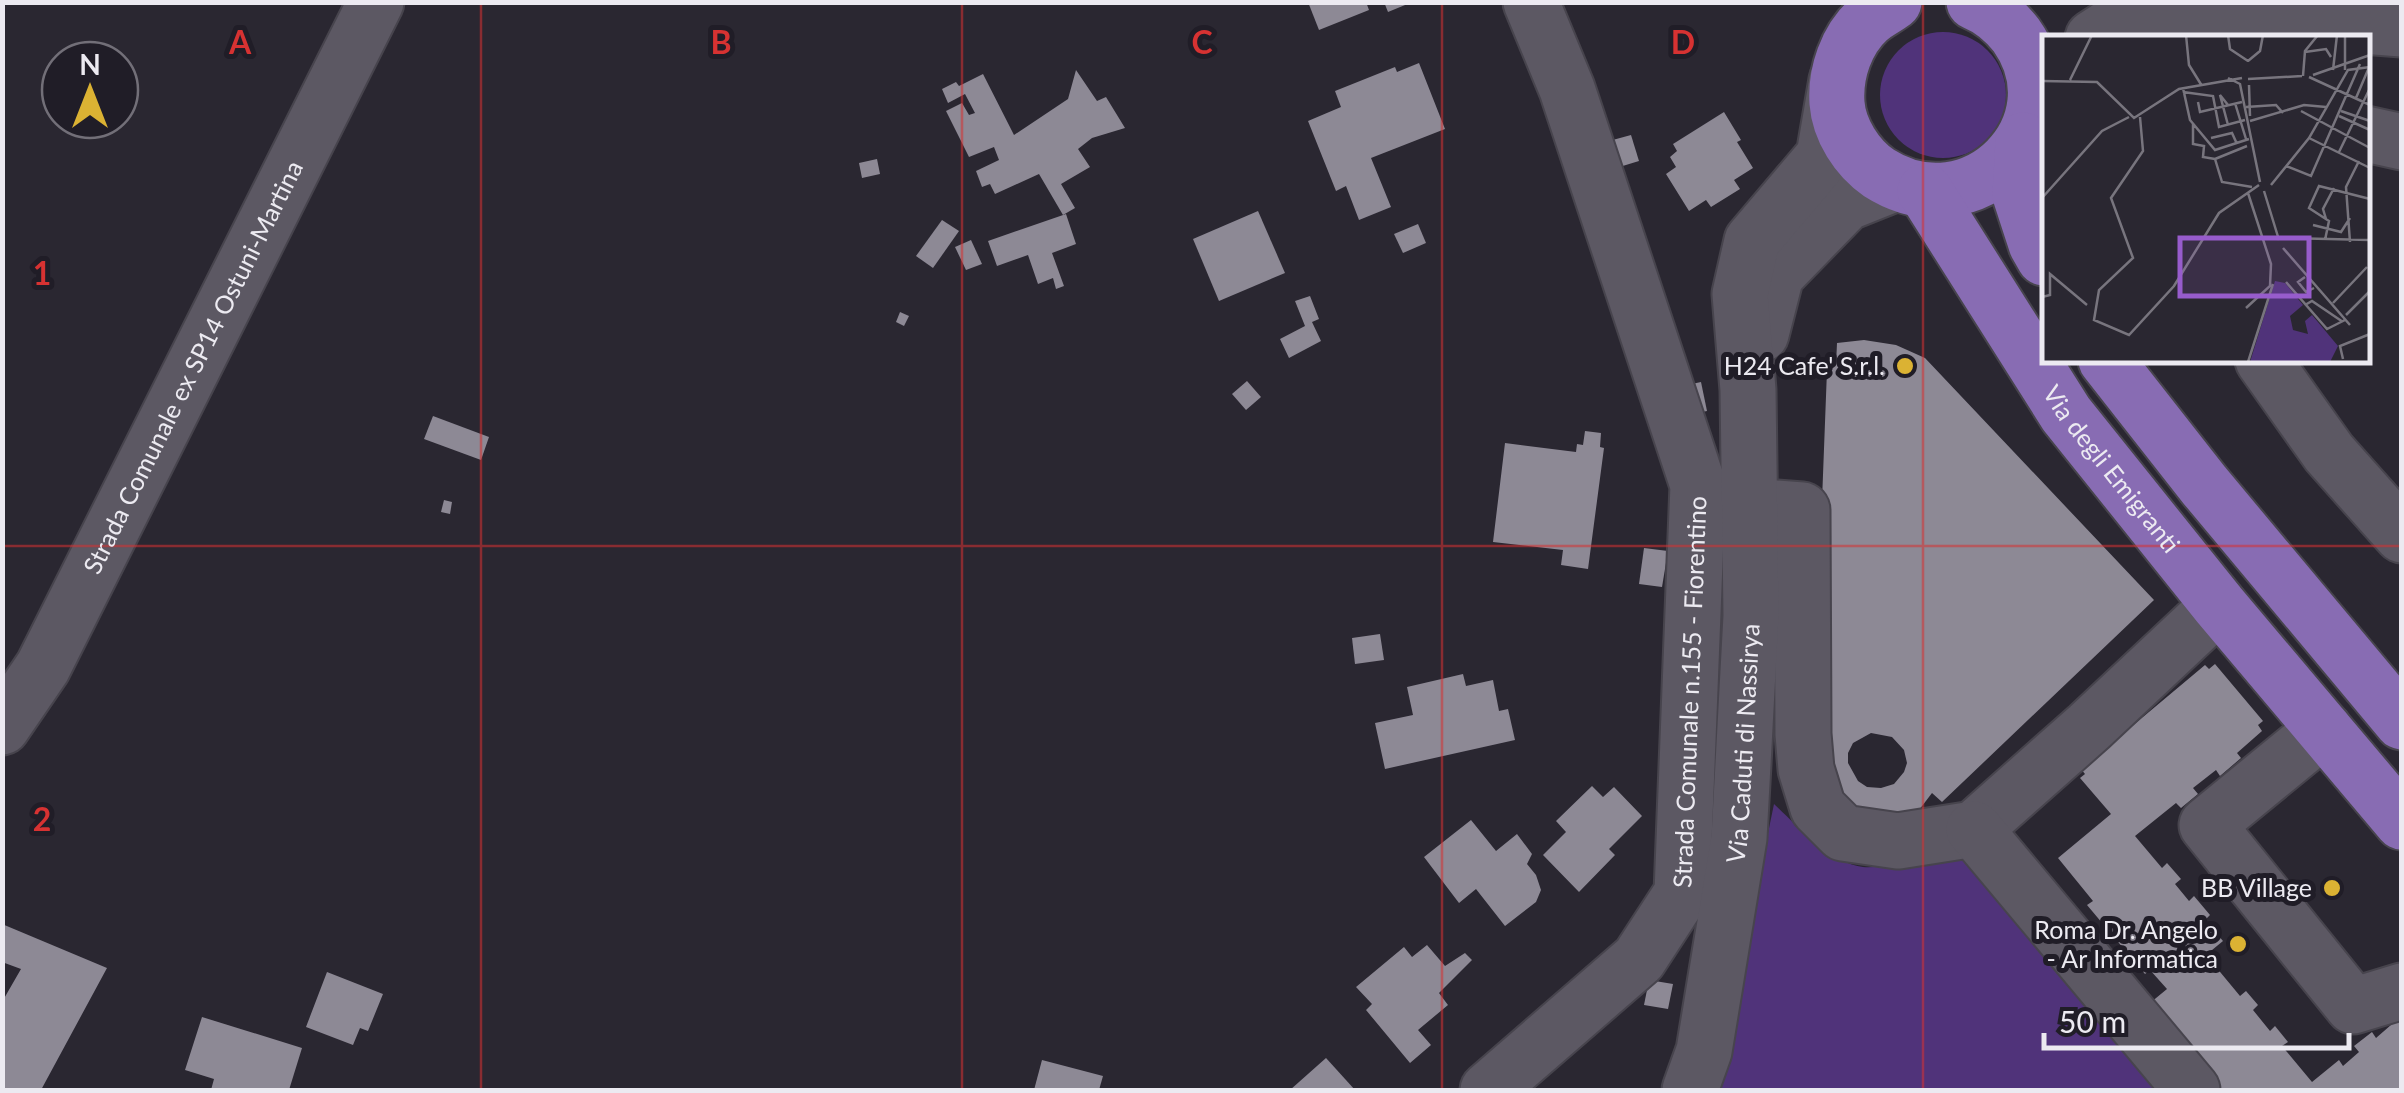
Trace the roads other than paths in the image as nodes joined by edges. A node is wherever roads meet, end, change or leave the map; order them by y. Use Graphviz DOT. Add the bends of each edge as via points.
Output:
graph roads {
  1 [pos="376,2"];
  2 [pos="1530,2"];
  3 [pos="1894,2"];
  4 [pos="1986,4"];
  5 [pos="2395,20"];
  6 [pos="2097,35"];
  7 [pos="1847,38"];
  8 [pos="2036,114"];
  9 [pos="2369,135"];
  10 [pos="2402,142"];
  11 [pos="1910,187"];
  12 [pos="2042,254"];
  13 [pos="2108,362"];
  14 [pos="2264,362"];
  15 [pos="1748,390"];
  16 [pos="1750,506"];
  17 [pos="2402,535"];
  18 [pos="2219,605"];
  19 [pos="2402,722"];
  20 [pos="2,727"];
  21 [pos="2324,729"];
  22 [pos="2402,822"];
  23 [pos="1974,829"];
  24 [pos="2402,990"];
  25 [pos="1488,1090"];
  26 [pos="1690,1090"];
  27 [pos="2192,1090"];
  1 -- 20 [label="street, Strada Comunale ex SP14 Ostuni-Martina" via="43,666"];
  2 -- 25 [label="street, Strada Comunale n.155 - Fiorentino" via="1567,89 1698,485 1682,893 1639,959"];
  3 -- 7 [label="main road"];
  4 -- 8 [label="main road" via="2025,48"];
  5 -- 6 [label="street" via="2164,11"];
  7 -- 11 [label="main road, Via degli Emigranti" via="1837,106 1847,138 1867,165"];
  7 -- 15 [label="street, Via Caduti di Nassirya" via="1824,156 1752,240 1740,294"];
  8 -- 11 [label="main road" via="2005,164 1982,180 1954,190"];
  8 -- 12 [label="main road" via="2020,195"];
  9 -- 10 [label="street"];
  11 -- 15 [label="street, Via Caduti di Nassirya" via="1846,203 1776,275"];
  11 -- 18 [label="main road, Via degli Emigranti" via="2066,414"];
  13 -- 19 [label="main road"];
  14 -- 17 [label="street" via="2329,453"];
  15 -- 16 [label="street, Via Caduti di Nassirya"];
  16 -- 23 [label="street" via="1802,510 1803,734 1818,808 1843,833 1898,841"];
  16 -- 26 [label="street, Via Caduti di Nassirya" via="1739,838 1704,1051"];
  18 -- 21 [label="main road, Via degli Emigranti"];
  18 -- 23 [label="street"];
  21 -- 22 [label="main road, Via degli Emigranti"];
  21 -- 24 [label="street" via="2207,825 2354,1006"];
  23 -- 27 [label="street"];
}
